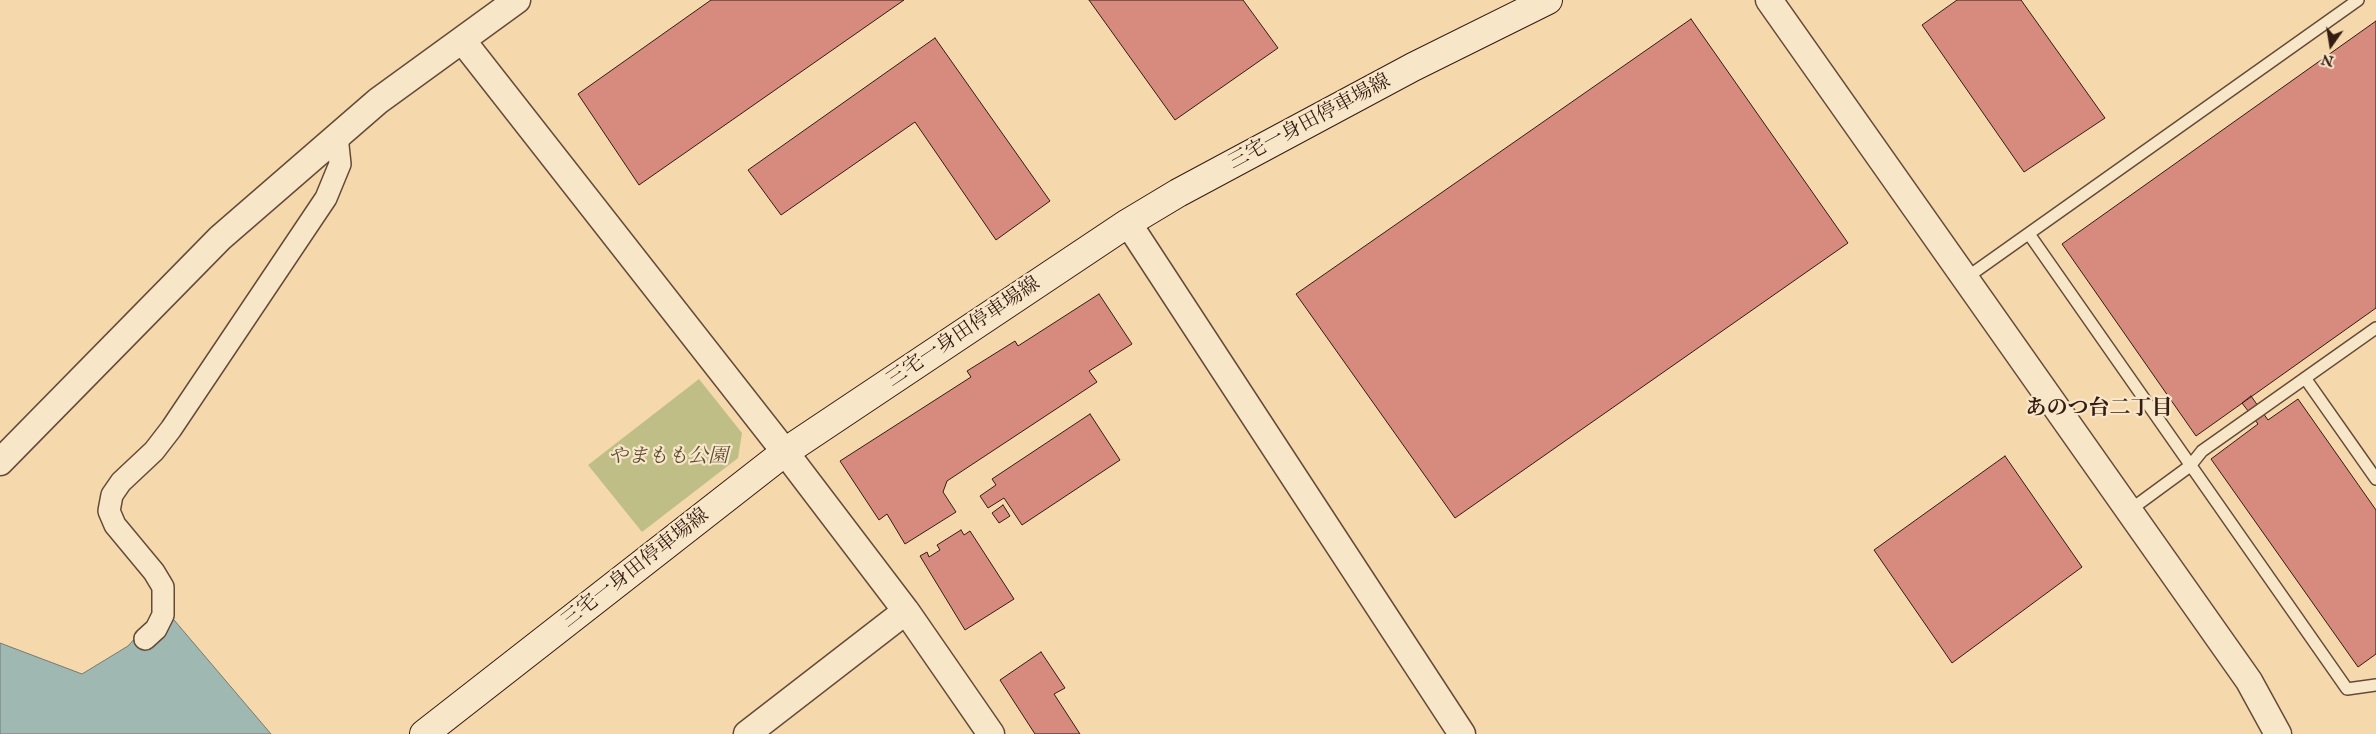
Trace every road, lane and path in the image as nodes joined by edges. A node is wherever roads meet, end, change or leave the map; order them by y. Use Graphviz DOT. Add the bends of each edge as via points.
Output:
graph roads {
  1 [pos="518,0"];
  2 [pos="1548,0"];
  3 [pos="1769,0"];
  4 [pos="2358,0"];
  5 [pos="462,40"];
  6 [pos="337,136"];
  7 [pos="1128,223"];
  8 [pos="2029,234"];
  9 [pos="1966,278"];
  10 [pos="2376,328"];
  11 [pos="2305,378"];
  12 [pos="784,452"];
  13 [pos="0,462"];
  14 [pos="2190,466"];
  15 [pos="2376,479"];
  16 [pos="2130,510"];
  17 [pos="906,611"];
  18 [pos="145,639"];
  19 [pos="2376,685"];
  20 [pos="424,734"];
  21 [pos="747,734"];
  22 [pos="991,734"];
  23 [pos="1462,734"];
  24 [pos="2278,734"];
  1 -- 5 [label="street"];
  2 -- 7 [label="main road, 三宅一身田停車場線" via="1413,67"];
  3 -- 9 [label="street"];
  4 -- 8 [label="lane"];
  5 -- 6 [label="street" via="378,101"];
  5 -- 12 [label="street"];
  6 -- 13 [label="street" via="220,238"];
  6 -- 18 [label="street" via="340,164 326,198 171,429 112,495 109,510 115,525 163,587 164,615"];
  7 -- 12 [label="main road, 三宅一身田停車場線"];
  7 -- 23 [label="street"];
  8 -- 9 [label="lane"];
  8 -- 14 [label="lane"];
  9 -- 16 [label="street"];
  10 -- 11 [label="lane"];
  11 -- 14 [label="lane" via="2202,451"];
  11 -- 15 [label="lane"];
  12 -- 17 [label="street"];
  12 -- 20 [label="main road, 三宅一身田停車場線"];
  14 -- 16 [label="lane"];
  14 -- 19 [label="lane" via="2347,689"];
  16 -- 24 [label="street" via="2250,681"];
  17 -- 21 [label="street"];
  17 -- 22 [label="street"];
}
